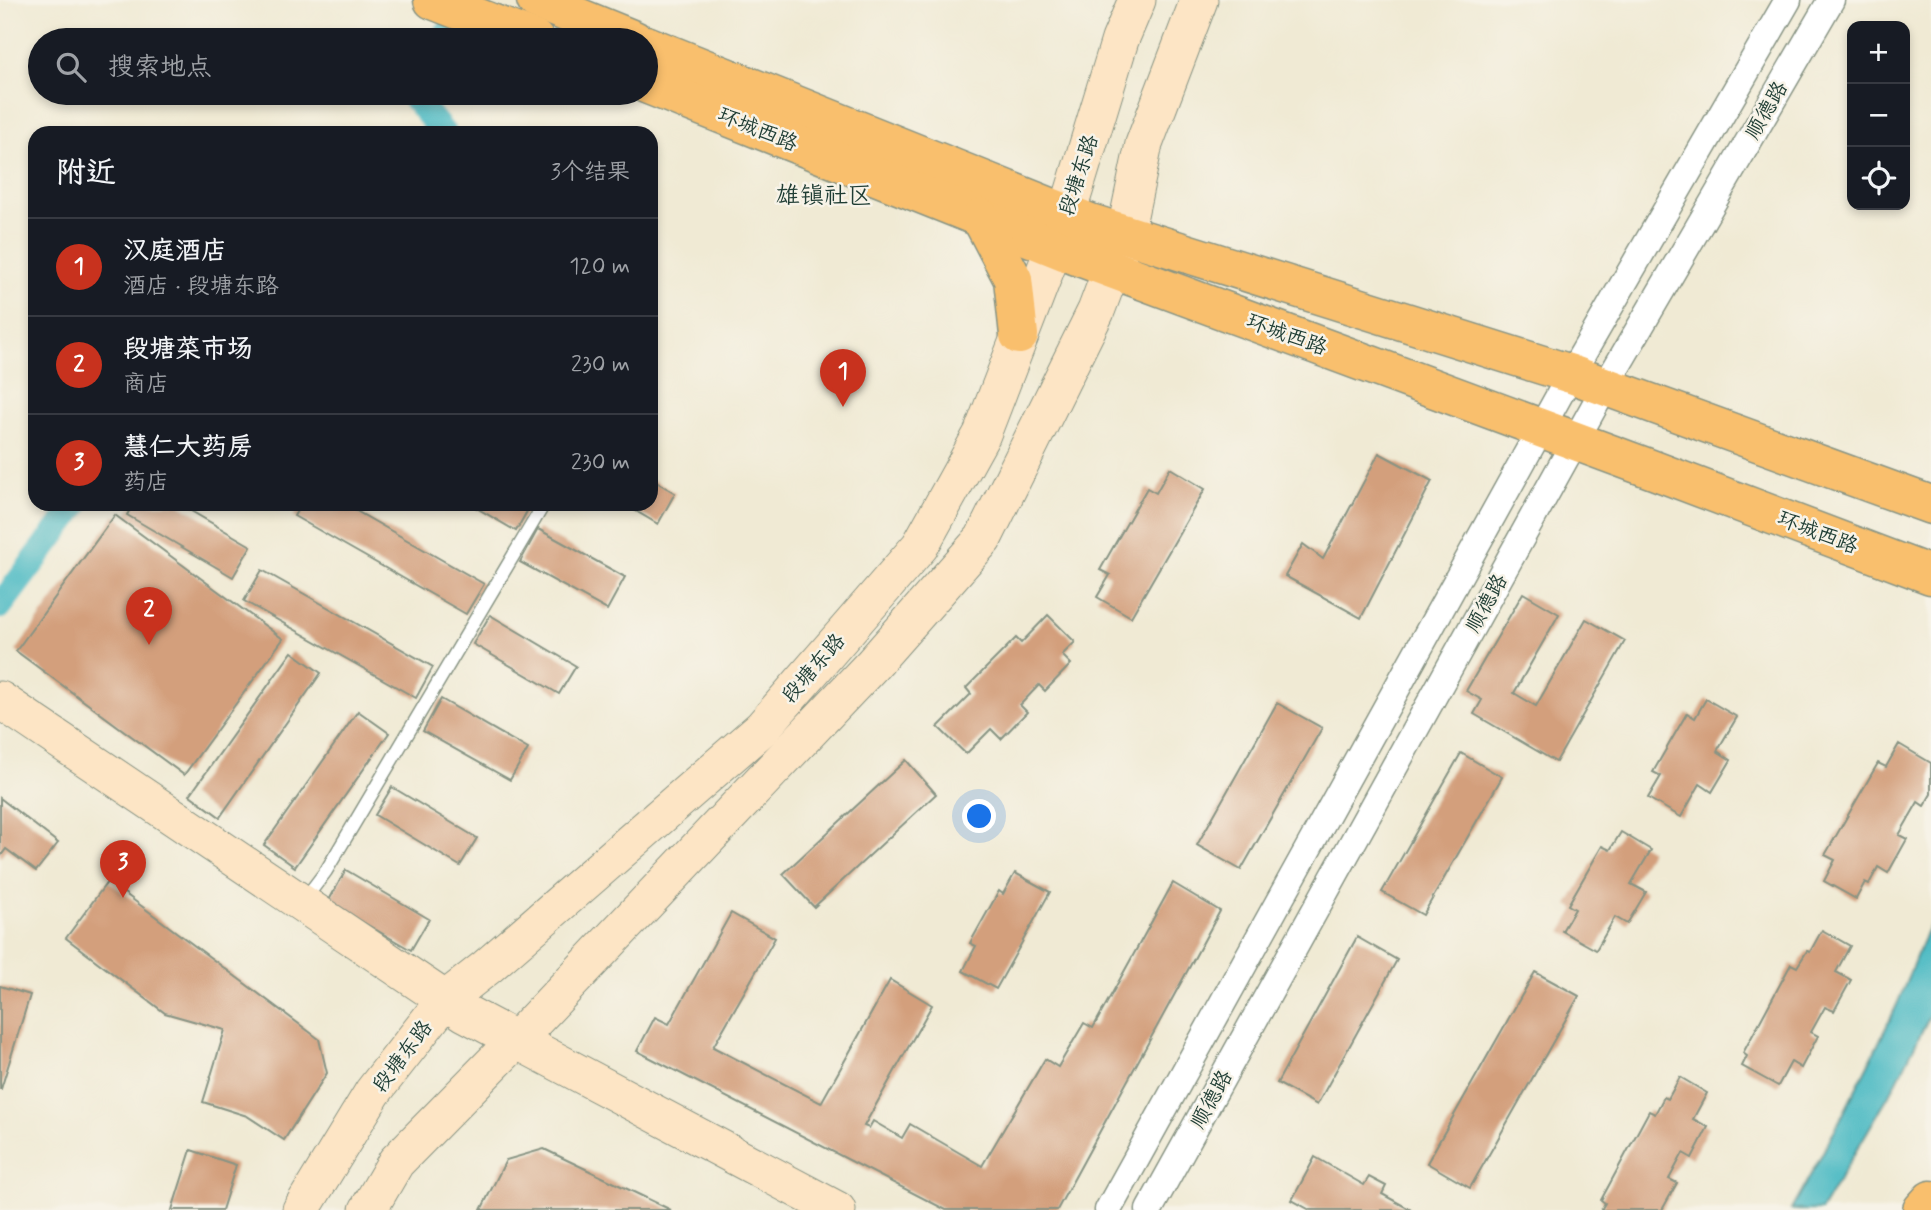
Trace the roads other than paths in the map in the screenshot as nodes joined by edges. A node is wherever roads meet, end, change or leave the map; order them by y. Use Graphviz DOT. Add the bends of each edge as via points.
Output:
graph roads {
  1 [pos="433,0"];
  2 [pos="1137,0"];
  3 [pos="1199,0"];
  4 [pos="1788,0"];
  5 [pos="1830,0"];
  6 [pos="550,5"];
  7 [pos="504,28"];
  8 [pos="605,28"];
  9 [pos="658,50"];
  10 [pos="658,89"];
  11 [pos="981,218"];
  12 [pos="1060,230"];
  13 [pos="1125,234"];
  14 [pos="1112,270"];
  15 [pos="1019,335"];
  16 [pos="1588,381"];
  17 [pos="1558,435"];
  18 [pos="1931,505"];
  19 [pos="540,511"];
  20 [pos="1931,575"];
  21 [pos="0,700"];
  22 [pos="302,903"];
  23 [pos="445,1000"];
  24 [pos="516,1040"];
  25 [pos="1931,1200"];
  26 [pos="301,1210"];
  27 [pos="368,1210"];
  28 [pos="837,1210"];
  29 [pos="1108,1210"];
  30 [pos="1149,1210"];
  31 [pos="1922,1210"];
  1 -- 7 [label="main road"];
  2 -- 12 [label="main road, 段塘东路"];
  3 -- 13 [label="main road, 段塘东路" via="1144,144"];
  4 -- 16 [label="street, 顺德路"];
  5 -- 16 [label="street, 顺德路"];
  6 -- 8 [label="main road"];
  9 -- 12 [label="main road, 环城西路"];
  10 -- 11 [label="main road, 环城西路"];
  11 -- 12 [label="main road, 环城西路"];
  11 -- 15 [label="main road" via="1013,279"];
  12 -- 13 [label="main road, 环城西路"];
  12 -- 14 [label="main road, 环城西路"];
  12 -- 15 [label="main road, 段塘东路"];
  13 -- 14 [label="main road, 段塘东路"];
  13 -- 16 [label="main road, 环城西路"];
  14 -- 17 [label="main road, 环城西路"];
  14 -- 24 [label="main road, 段塘东路" via="984,539 872,665"];
  15 -- 23 [label="main road, 段塘东路" via="982,434 920,546 762,728"];
  16 -- 17 [label="street, 顺德路"];
  16 -- 17 [label="street, 顺德路"];
  16 -- 18 [label="main road, 环城西路"];
  17 -- 20 [label="main road, 环城西路"];
  17 -- 29 [label="street, 顺德路"];
  17 -- 30 [label="street, 顺德路"];
  19 -- 22 [label="lane" via="326,871"];
  21 -- 22 [label="main road"];
  22 -- 23 [label="main road"];
  23 -- 24 [label="main road"];
  23 -- 26 [label="main road, 段塘东路" via="373,1092"];
  24 -- 27 [label="main road, 段塘东路" via="396,1162"];
  24 -- 28 [label="main road"];
  25 -- 31 [label="main road"];
}
